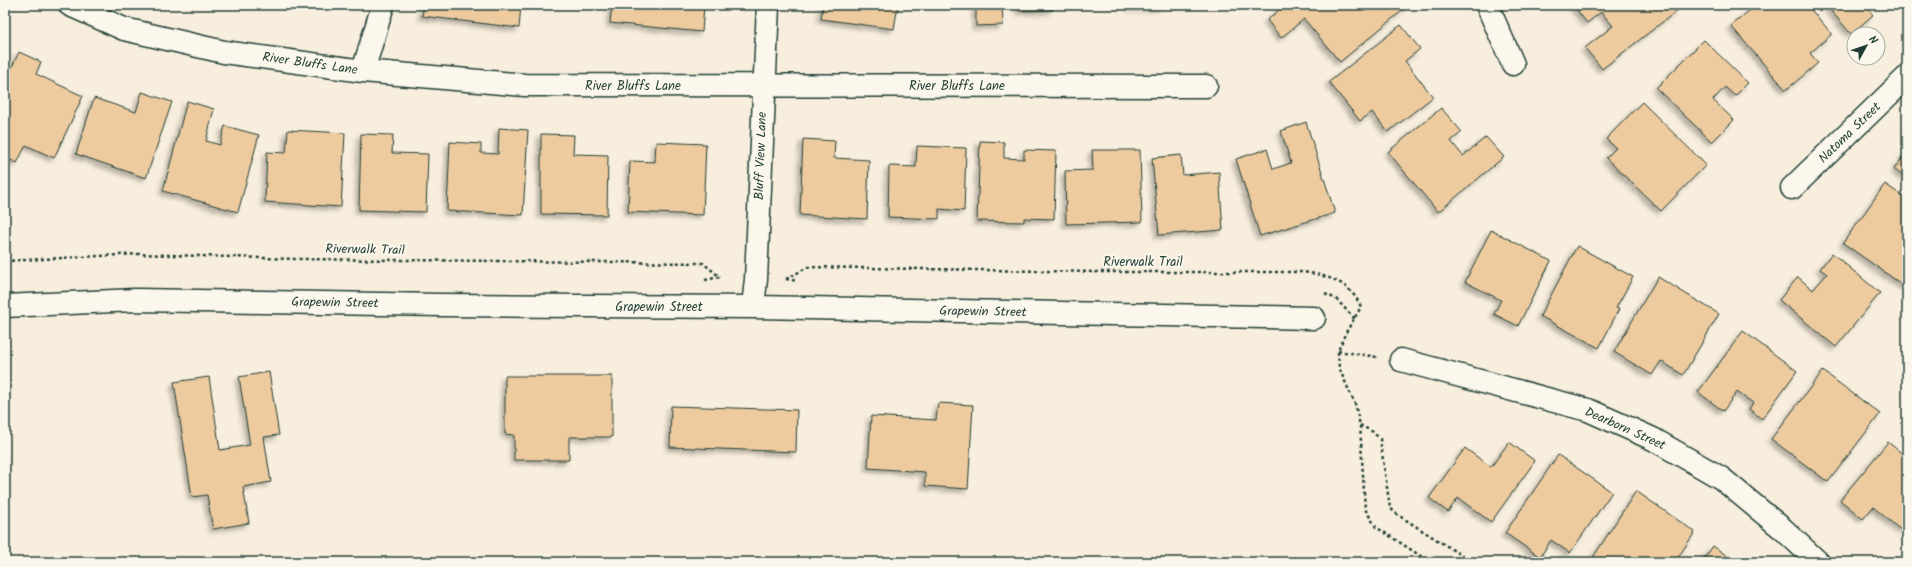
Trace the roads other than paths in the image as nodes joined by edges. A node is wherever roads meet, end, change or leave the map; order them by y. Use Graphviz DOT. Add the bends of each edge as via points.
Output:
graph roads {
  1 [pos="70,5"];
  2 [pos="383,5"];
  3 [pos="768,5"];
  4 [pos="1487,5"];
  5 [pos="1513,64"];
  6 [pos="363,71"];
  7 [pos="1907,77"];
  8 [pos="764,86"];
  9 [pos="1206,86"];
  10 [pos="1792,188"];
  11 [pos="5,306"];
  12 [pos="753,307"];
  13 [pos="1314,318"];
  14 [pos="1401,360"];
  15 [pos="1818,562"];
  1 -- 6 [label="street, River Bluffs Lane" via="124,29 224,52"];
  2 -- 6 [label="street"];
  3 -- 8 [label="street, Bluff View Lane"];
  4 -- 5 [label="street"];
  6 -- 8 [label="street, River Bluffs Lane" via="525,85"];
  7 -- 10 [label="street, Natoma Street"];
  8 -- 9 [label="street, River Bluffs Lane"];
  8 -- 12 [label="street, Bluff View Lane"];
  11 -- 12 [label="street, Grapewin Street" via="135,300"];
  12 -- 13 [label="street, Grapewin Street"];
  14 -- 15 [label="street, Dearborn Street" via="1588,410 1652,439 1721,478"];
}
